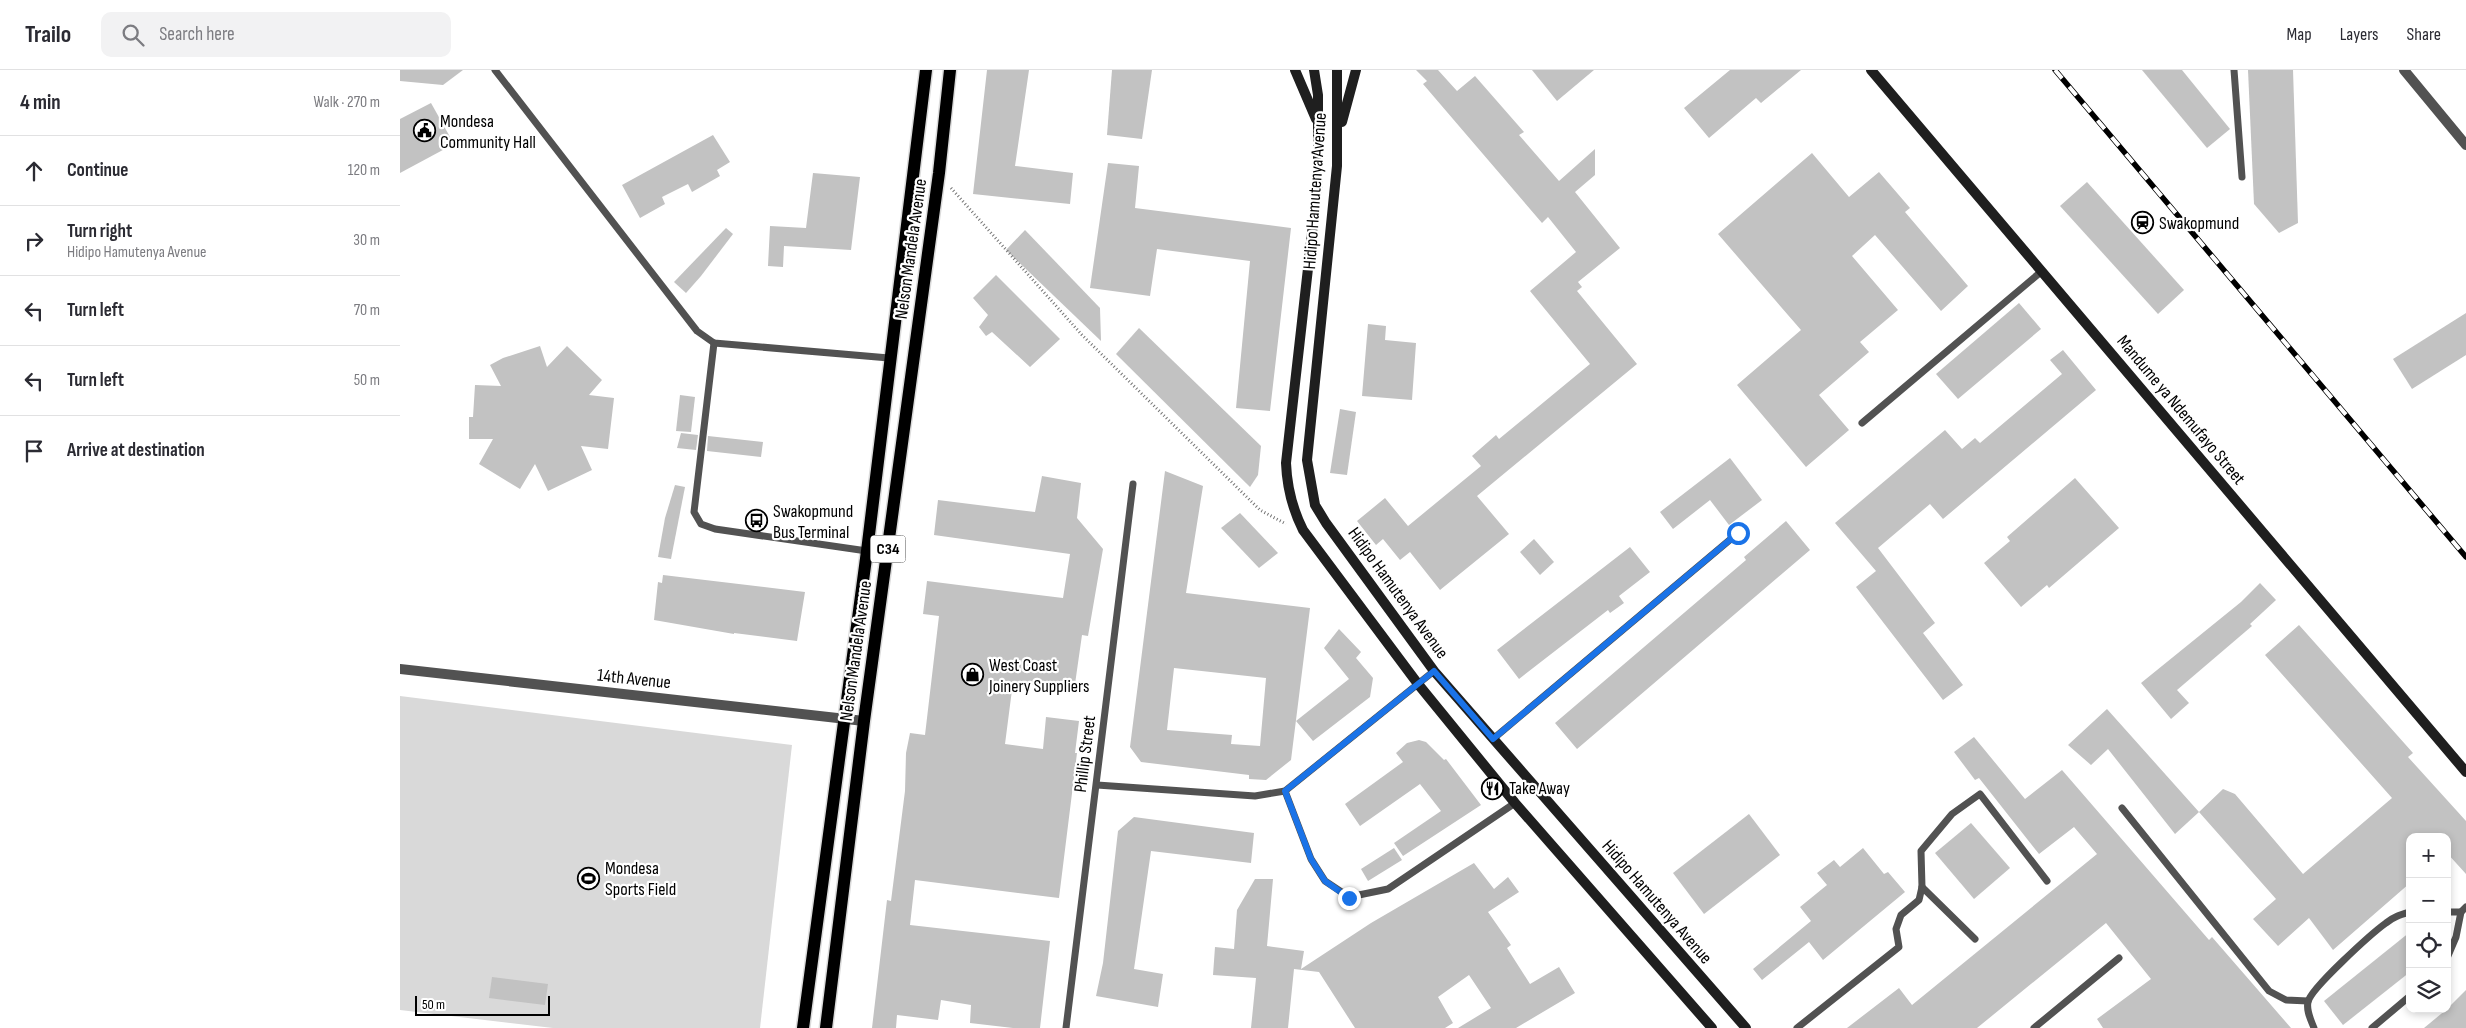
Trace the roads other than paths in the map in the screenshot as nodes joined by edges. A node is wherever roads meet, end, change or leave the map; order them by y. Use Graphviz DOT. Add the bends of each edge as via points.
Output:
graph roads {
  1 [pos="494,70"];
  2 [pos="919,70"];
  3 [pos="926,70"];
  4 [pos="950,70"];
  5 [pos="1295,70"];
  6 [pos="1314,70"];
  7 [pos="1337,70"];
  8 [pos="1356,70"];
  9 [pos="1871,70"];
  10 [pos="2234,70"];
  11 [pos="2404,70"];
  12 [pos="924,88"];
  13 [pos="1318,124"];
  14 [pos="1339,132"];
  15 [pos="2466,145"];
  16 [pos="2242,177"];
  17 [pos="2042,271"];
  18 [pos="714,343"];
  19 [pos="889,358"];
  20 [pos="1862,422"];
  21 [pos="1133,484"];
  22 [pos="1738,533"];
  23 [pos="866,551"];
  24 [pos="400,669"];
  25 [pos="1434,671"];
  26 [pos="1418,684"];
  27 [pos="844,718"];
  28 [pos="864,721"];
  29 [pos="1493,739"];
  30 [pos="2466,772"];
  31 [pos="1097,786"];
  32 [pos="1285,791"];
  33 [pos="1515,803"];
  34 [pos="2122,808"];
  35 [pos="2047,881"];
  36 [pos="1922,887"];
  37 [pos="2463,910"];
  38 [pos="2406,913"];
  39 [pos="1975,939"];
  40 [pos="2451,949"];
  41 [pos="2119,958"];
  42 [pos="2406,999"];
  43 [pos="2308,1002"];
  44 [pos="803,1028"];
  45 [pos="826,1028"];
  46 [pos="1066,1028"];
  47 [pos="1712,1028"];
  48 [pos="1746,1028"];
  49 [pos="1797,1028"];
  50 [pos="2034,1028"];
  51 [pos="2314,1028"];
  52 [pos="2372,1028"];
  1 -- 18 [label="lane" via="697,331"];
  2 -- 12 [label="main road"];
  3 -- 12 [label="main road, Nelson Mandela Avenue / C34"];
  4 -- 28 [label="main road, Nelson Mandela Avenue / C34" via="939,173"];
  5 -- 13 [label="street"];
  6 -- 13 [label="street, Hidipo Hamutenya Avenue"];
  7 -- 14 [label="street, Hidipo Hamutenya Avenue"];
  8 -- 14 [label="street"];
  9 -- 17 [label="street, Mandume ya Ndemufayo Street"];
  10 -- 16 [label="lane"];
  11 -- 15 [label="street"];
  12 -- 19 [label="main road, Nelson Mandela Avenue / C34"];
  13 -- 26 [label="street, Hidipo Hamutenya Avenue" via="1318,180 1286,463 1287,487 1303,530"];
  14 -- 25 [label="street, Hidipo Hamutenya Avenue" via="1307,460 1309,481 1315,504 1326,523"];
  17 -- 20 [label="lane"];
  17 -- 30 [label="street, Mandume ya Ndemufayo Street"];
  18 -- 19 [label="lane"];
  18 -- 23 [label="lane" via="694,512 702,524 715,530"];
  19 -- 23 [label="main road, Nelson Mandela Avenue / C34"];
  21 -- 31 [label="lane, Phillip Street"];
  22 -- 29 [label="lane"];
  23 -- 27 [label="main road, Nelson Mandela Avenue / C34"];
  24 -- 27 [label="street, 14th Avenue"];
  25 -- 26 [label="lane"];
  25 -- 29 [label="street, Hidipo Hamutenya Avenue"];
  26 -- 32 [label="lane"];
  26 -- 33 [label="street, Hidipo Hamutenya Avenue"];
  27 -- 28 [label="street, 14th Avenue"];
  27 -- 44 [label="main road, Nelson Mandela Avenue / C34"];
  28 -- 45 [label="main road, Nelson Mandela Avenue / C34"];
  29 -- 48 [label="street, Hidipo Hamutenya Avenue"];
  31 -- 32 [label="lane" via="1255,796"];
  31 -- 46 [label="lane, Phillip Street"];
  32 -- 33 [label="lane" via="1311,859 1325,881 1349,898 1388,889"];
  33 -- 47 [label="street, Hidipo Hamutenya Avenue"];
  34 -- 43 [label="lane" via="2269,990 2286,1000"];
  35 -- 36 [label="lane" via="1980,794 1952,814 1921,851"];
  36 -- 39 [label="lane"];
  36 -- 49 [label="lane" via="1919,900 1901,915 1896,929 1899,947"];
  37 -- 40 [label="lane"];
  38 -- 43 [label="lane" via="2385,924 2318,986"];
  41 -- 50 [label="lane"];
  42 -- 52 [label="lane"];
  43 -- 51 [label="lane" via="2308,1014"];
}
